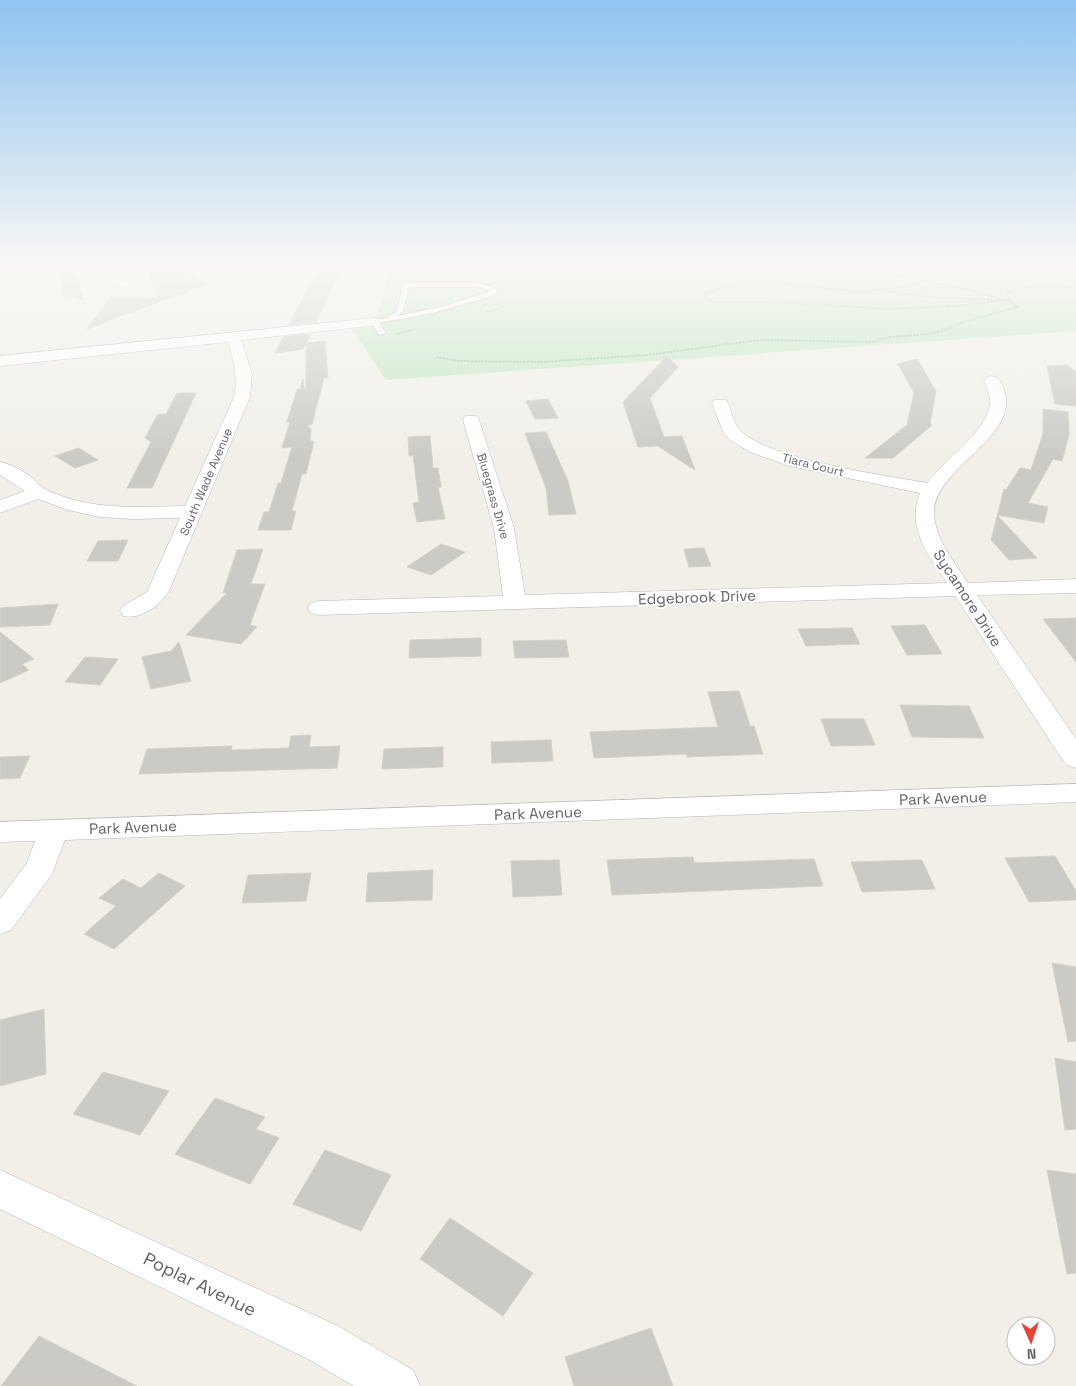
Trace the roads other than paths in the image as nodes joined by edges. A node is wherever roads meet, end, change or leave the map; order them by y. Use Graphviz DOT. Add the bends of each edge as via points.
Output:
graph roads {
  1 [pos="351,330"];
  2 [pos="234,337"];
  3 [pos="0,361"];
  4 [pos="992,381"];
  5 [pos="720,403"];
  6 [pos="471,420"];
  7 [pos="0,467"];
  8 [pos="932,490"];
  9 [pos="38,493"];
  10 [pos="0,507"];
  11 [pos="193,512"];
  12 [pos="1076,586"];
  13 [pos="962,589"];
  14 [pos="515,603"];
  15 [pos="319,608"];
  16 [pos="131,611"];
  17 [pos="1076,759"];
  18 [pos="1076,793"];
  19 [pos="54,830"];
  20 [pos="0,832"];
  21 [pos="0,922"];
  22 [pos="0,1188"];
  23 [pos="397,1386"];
  1 -- 2 [label="street"];
  2 -- 3 [label="street"];
  2 -- 11 [label="street, South Wade Avenue" via="245,386"];
  4 -- 8 [label="street, Sycamore Drive" via="998,404 994,417"];
  5 -- 8 [label="street, Tiara Court" via="729,428 756,448 790,461"];
  6 -- 14 [label="street, Bluegrass Drive" via="504,528"];
  7 -- 9 [label="street"];
  8 -- 13 [label="street, Sycamore Drive" via="925,506 926,526 932,542"];
  9 -- 10 [label="street"];
  9 -- 11 [label="street" via="100,511"];
  11 -- 16 [label="street, South Wade Avenue" via="155,596"];
  12 -- 13 [label="street, Edgebrook Drive"];
  13 -- 14 [label="street, Edgebrook Drive"];
  13 -- 17 [label="street, Sycamore Drive"];
  14 -- 15 [label="street, Edgebrook Drive"];
  18 -- 19 [label="street, Park Avenue"];
  19 -- 20 [label="street, Park Avenue"];
  19 -- 21 [label="street" via="41,866"];
  22 -- 23 [label="street, Poplar Avenue" via="324,1343"];
}
